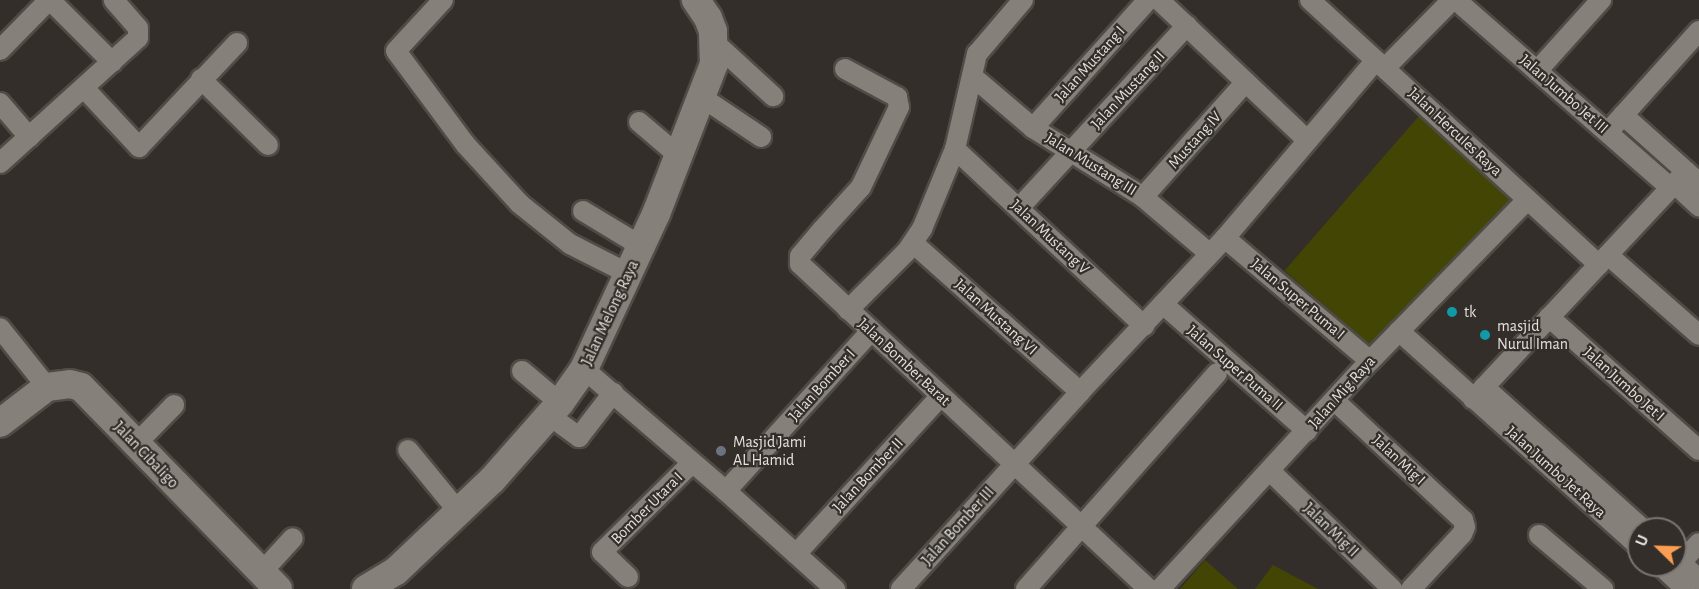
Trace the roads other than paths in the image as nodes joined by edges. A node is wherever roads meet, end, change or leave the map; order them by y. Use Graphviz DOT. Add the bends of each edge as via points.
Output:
graph roads {
  1 [pos="50,0"];
  2 [pos="114,0"];
  3 [pos="444,0"];
  4 [pos="696,0"];
  5 [pos="1023,0"];
  6 [pos="1148,0"];
  7 [pos="1159,0"];
  8 [pos="1310,0"];
  9 [pos="1454,0"];
  10 [pos="1583,0"];
  11 [pos="1600,0"];
  12 [pos="1187,25"];
  13 [pos="1695,42"];
  14 [pos="237,43"];
  15 [pos="715,43"];
  16 [pos="0,50"];
  17 [pos="112,63"];
  18 [pos="1380,64"];
  19 [pos="1532,67"];
  20 [pos="845,69"];
  21 [pos="972,76"];
  22 [pos="201,79"];
  23 [pos="1246,82"];
  24 [pos="84,88"];
  25 [pos="773,96"];
  26 [pos="703,98"];
  27 [pos="0,103"];
  28 [pos="1623,115"];
  29 [pos="639,122"];
  30 [pos="1033,128"];
  31 [pos="1608,132"];
  32 [pos="29,137"];
  33 [pos="761,137"];
  34 [pos="1307,140"];
  35 [pos="268,145"];
  36 [pos="955,149"];
  37 [pos="1072,151"];
  38 [pos="679,156"];
  39 [pos="0,163"];
  40 [pos="1683,182"];
  41 [pos="1143,197"];
  42 [pos="1527,200"];
  43 [pos="1699,206"];
  44 [pos="1019,208"];
  45 [pos="583,211"];
  46 [pos="1225,238"];
  47 [pos="913,243"];
  48 [pos="641,246"];
  49 [pos="1209,253"];
  50 [pos="1603,260"];
  51 [pos="628,274"];
  52 [pos="1163,304"];
  53 [pos="848,310"];
  54 [pos="1550,316"];
  55 [pos="1144,326"];
  56 [pos="0,328"];
  57 [pos="1399,331"];
  58 [pos="870,332"];
  59 [pos="1699,335"];
  60 [pos="1370,361"];
  61 [pos="584,369"];
  62 [pos="522,371"];
  63 [pos="1217,373"];
  64 [pos="47,387"];
  65 [pos="1080,392"];
  66 [pos="613,393"];
  67 [pos="1478,393"];
  68 [pos="940,397"];
  69 [pos="1335,401"];
  70 [pos="174,405"];
  71 [pos="555,410"];
  72 [pos="0,423"];
  73 [pos="1307,431"];
  74 [pos="135,445"];
  75 [pos="408,450"];
  76 [pos="1699,450"];
  77 [pos="692,463"];
  78 [pos="1015,463"];
  79 [pos="1270,471"];
  80 [pos="726,491"];
  81 [pos="459,512"];
  82 [pos="1628,517"];
  83 [pos="1084,526"];
  84 [pos="1539,535"];
  85 [pos="1627,535"];
  86 [pos="293,538"];
  87 [pos="1699,543"];
  88 [pos="1687,553"];
  89 [pos="796,554"];
  90 [pos="628,577"];
  91 [pos="403,580"];
  92 [pos="269,581"];
  93 [pos="366,589"];
  94 [pos="835,589"];
  95 [pos="901,589"];
  96 [pos="1026,589"];
  97 [pos="1149,589"];
  98 [pos="1161,589"];
  99 [pos="1392,589"];
  100 [pos="1411,589"];
  101 [pos="1603,589"];
  1 -- 16 [label="street"];
  1 -- 17 [label="street"];
  2 -- 17 [label="street" via="140,31 138,38"];
  3 -- 51 [label="street" via="396,51 465,144 520,204 570,244"];
  4 -- 15 [label="main road, Jalan Melong Raya" via="708,18"];
  5 -- 21 [label="street, Jalan Bomber Barat" via="980,49"];
  6 -- 30 [label="street, Jalan Mustang I"];
  7 -- 12 [label="street"];
  8 -- 18 [label="street, Jalan Hercules Raya"];
  9 -- 18 [label="street, Jalan Bomber III"];
  9 -- 19 [label="street, Jalan Jumbo Jet III"];
  10 -- 19 [label="street"];
  11 -- 19 [label="street"];
  12 -- 23 [label="street"];
  12 -- 37 [label="street, Jalan Mustang II"];
  13 -- 28 [label="street"];
  14 -- 22 [label="street"];
  15 -- 25 [label="street"];
  15 -- 26 [label="main road, Jalan Melong Raya" via="714,64"];
  17 -- 24 [label="street"];
  18 -- 34 [label="street, Jalan Bomber III"];
  18 -- 42 [label="street, Jalan Hercules Raya"];
  19 -- 31 [label="street, Jalan Jumbo Jet III"];
  20 -- 53 [label="street" via="897,97 899,107 861,187 800,256 800,264"];
  21 -- 30 [label="street, Jalan Mustang III"];
  21 -- 36 [label="street, Jalan Bomber Barat"];
  22 -- 24 [label="street" via="139,147"];
  22 -- 35 [label="street"];
  23 -- 34 [label="street"];
  23 -- 41 [label="street, Mustang IV"];
  24 -- 32 [label="street"];
  26 -- 33 [label="street"];
  26 -- 38 [label="main road, Jalan Melong Raya"];
  27 -- 32 [label="street"];
  28 -- 31 [label="street"];
  28 -- 40 [label="street, Jalan Jumbo Jet III"];
  29 -- 38 [label="street"];
  30 -- 37 [label="street, Jalan Mustang III"];
  31 -- 40 [label="street, Jalan Jumbo Jet III"];
  32 -- 39 [label="street"];
  34 -- 46 [label="street, Jalan Bomber III"];
  36 -- 44 [label="street, Jalan Mustang V"];
  36 -- 47 [label="street, Jalan Bomber Barat"];
  37 -- 41 [label="street, Jalan Mustang III"];
  37 -- 44 [label="street, Jalan Mustang II"];
  38 -- 48 [label="main road, Jalan Melong Raya"];
  40 -- 43 [label="street, Jalan Jumbo Jet III"];
  40 -- 50 [label="street"];
  41 -- 49 [label="street, Jalan Mustang III"];
  42 -- 50 [label="street, Jalan Hercules Raya"];
  42 -- 57 [label="street, Jalan Mig Raya"];
  44 -- 55 [label="street, Jalan Mustang V"];
  45 -- 48 [label="street"];
  46 -- 49 [label="street, Jalan Bomber III"];
  46 -- 60 [label="street, Jalan Super Puma I"];
  47 -- 53 [label="street, Jalan Bomber Barat"];
  47 -- 65 [label="street, Jalan Mustang VI"];
  48 -- 51 [label="main road, Jalan Melong Raya"];
  49 -- 52 [label="street, Jalan Bomber III"];
  50 -- 54 [label="street"];
  50 -- 59 [label="street, Jalan Hercules Raya"];
  51 -- 61 [label="main road, Jalan Melong Raya"];
  52 -- 55 [label="street, Jalan Bomber III"];
  52 -- 73 [label="street, Jalan Super Puma II"];
  53 -- 58 [label="street, Jalan Bomber Barat"];
  54 -- 67 [label="street"];
  54 -- 76 [label="street, Jalan Jumbo Jet I"];
  55 -- 65 [label="street, Jalan Bomber III"];
  56 -- 64 [label="street"];
  57 -- 60 [label="street, Jalan Mig Raya"];
  57 -- 67 [label="street"];
  58 -- 68 [label="street, Jalan Bomber Barat"];
  58 -- 80 [label="street, Jalan Bomber I"];
  60 -- 69 [label="street, Jalan Mig Raya"];
  61 -- 66 [label="street"];
  61 -- 71 [label="main road, Jalan Melong Raya"];
  62 -- 71 [label="street"];
  63 -- 83 [label="street"];
  64 -- 72 [label="main road"];
  64 -- 74 [label="main road, Jalan Cibaligo" via="81,387"];
  65 -- 78 [label="street, Jalan Bomber III"];
  66 -- 71 [label="street" via="579,437"];
  66 -- 77 [label="street"];
  67 -- 82 [label="street, Jalan Jumbo Jet Raya"];
  67 -- 85 [label="street, Jalan Jumbo Jet Raya"];
  68 -- 78 [label="street, Jalan Bomber Barat"];
  68 -- 89 [label="street, Jalan Bomber II"];
  69 -- 73 [label="street, Jalan Mig Raya"];
  69 -- 100 [label="street, Jalan Mig I" via="1465,527"];
  70 -- 74 [label="street"];
  71 -- 81 [label="main road, Jalan Melong Raya"];
  73 -- 79 [label="street, Jalan Mig Raya"];
  74 -- 92 [label="main road, Jalan Cibaligo"];
  75 -- 81 [label="street"];
  77 -- 80 [label="street"];
  77 -- 90 [label="street, Bomber Utara I" via="602,552"];
  78 -- 83 [label="street, Jalan Bomber Barat"];
  78 -- 95 [label="street, Jalan Bomber III"];
  79 -- 98 [label="street, Jalan Mig Raya"];
  79 -- 99 [label="street, Jalan Mig II"];
  80 -- 89 [label="street"];
  81 -- 91 [label="main road, Jalan Melong Raya"];
  83 -- 96 [label="street"];
  83 -- 97 [label="street, Jalan Bomber Barat"];
  84 -- 101 [label="street"];
  86 -- 92 [label="street"];
  87 -- 88 [label="street"];
  89 -- 94 [label="street"];
  91 -- 93 [label="main road"];
}
